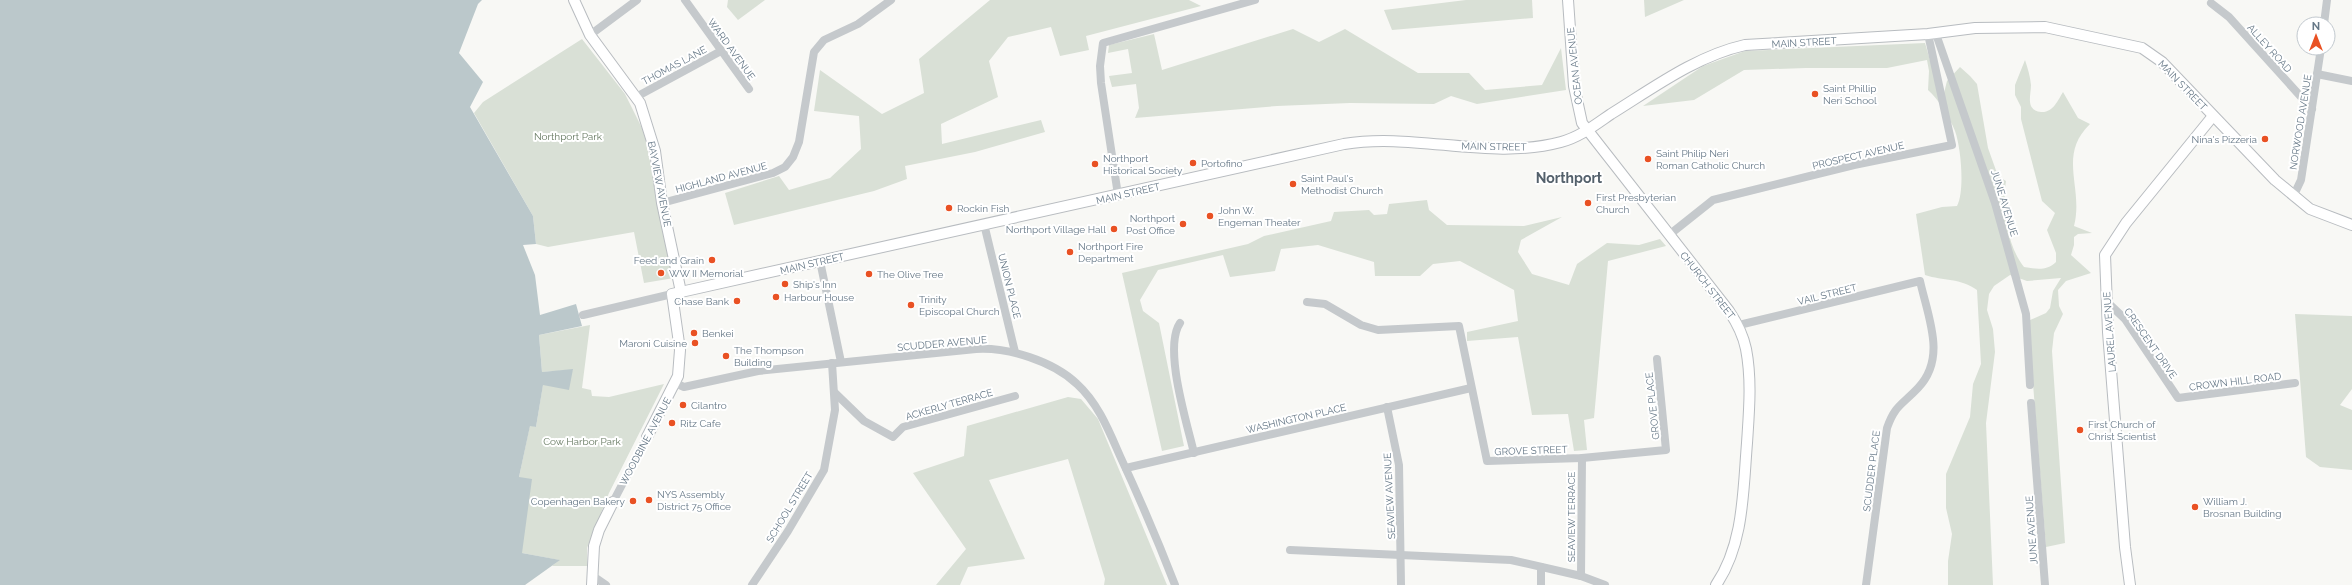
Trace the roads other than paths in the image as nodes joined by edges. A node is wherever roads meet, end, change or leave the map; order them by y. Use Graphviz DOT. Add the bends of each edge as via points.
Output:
graph roads {
  1 [pos="574,0"];
  2 [pos="637,0"];
  3 [pos="685,0"];
  4 [pos="891,0"];
  5 [pos="1256,0"];
  6 [pos="1568,0"];
  7 [pos="2328,0"];
  8 [pos="2211,3"];
  9 [pos="2325,16"];
  10 [pos="1932,34"];
  11 [pos="590,35"];
  12 [pos="721,51"];
  13 [pos="2320,56"];
  14 [pos="2317,74"];
  15 [pos="2352,81"];
  16 [pos="749,89"];
  17 [pos="636,97"];
  18 [pos="2312,109"];
  19 [pos="2213,116"];
  20 [pos="1587,130"];
  21 [pos="1118,195"];
  22 [pos="2293,197"];
  23 [pos="662,203"];
  24 [pos="984,224"];
  25 [pos="2352,225"];
  26 [pos="1669,234"];
  27 [pos="820,261"];
  28 [pos="1920,281"];
  29 [pos="677,293"];
  30 [pos="2106,301"];
  31 [pos="1308,302"];
  32 [pos="583,315"];
  33 [pos="1180,323"];
  34 [pos="1739,325"];
  35 [pos="1015,352"];
  36 [pos="1658,359"];
  37 [pos="841,362"];
  38 [pos="832,363"];
  39 [pos="675,383"];
  40 [pos="2295,383"];
  41 [pos="2030,385"];
  42 [pos="1471,388"];
  43 [pos="835,394"];
  44 [pos="1015,396"];
  45 [pos="2178,398"];
  46 [pos="2031,403"];
  47 [pos="1387,407"];
  48 [pos="647,437"];
  49 [pos="1666,450"];
  50 [pos="1194,453"];
  51 [pos="1582,458"];
  52 [pos="1126,468"];
  53 [pos="613,502"];
  54 [pos="1290,550"];
  55 [pos="1401,554"];
  56 [pos="1541,567"];
  57 [pos="1581,576"];
  58 [pos="593,580"];
  59 [pos="1719,584"];
  60 [pos="606,585"];
  61 [pos="752,585"];
  62 [pos="1174,585"];
  63 [pos="1401,585"];
  64 [pos="1541,585"];
  65 [pos="1605,585"];
  66 [pos="1866,585"];
  67 [pos="2045,585"];
  68 [pos="2130,585"];
  1 -- 11 [label="main road, BAYVIEW AVENUE"];
  2 -- 11 [label="street"];
  3 -- 12 [label="street, WARD AVENUE"];
  4 -- 23 [label="street, HIGHLAND AVENUE" via="858,24 824,40 814,52 799,142 793,157 785,167 773,173"];
  5 -- 21 [label="street" via="1103,43 1101,83"];
  6 -- 20 [label="main road, OCEAN AVENUE" via="1574,86 1582,123"];
  7 -- 9 [label="street"];
  8 -- 18 [label="street, ALLEY ROAD" via="2229,16"];
  10 -- 19 [label="main road, MAIN STREET" via="1975,28 2045,27 2142,48 2162,62"];
  10 -- 20 [label="main road, MAIN STREET" via="1736,47 1690,66"];
  10 -- 26 [label="street, PROSPECT AVENUE" via="1952,145 1854,165 1713,200"];
  10 -- 41 [label="street, JUNE AVENUE" via="1995,203 2026,314"];
  11 -- 17 [label="main road, BAYVIEW AVENUE"];
  12 -- 16 [label="street, WARD AVENUE"];
  12 -- 17 [label="street, THOMAS LANE"];
  13 -- 14 [label="street, NORWOOD AVENUE"];
  14 -- 15 [label="street"];
  14 -- 18 [label="street, NORWOOD AVENUE"];
  17 -- 23 [label="main road, BAYVIEW AVENUE" via="655,152"];
  18 -- 22 [label="street, NORWOOD AVENUE" via="2301,180"];
  19 -- 22 [label="main road, MAIN STREET"];
  19 -- 30 [label="main road, LAUREL AVENUE" via="2106,250"];
  20 -- 21 [label="main road, MAIN STREET" via="1560,142 1510,148 1359,141"];
  20 -- 26 [label="main road, CHURCH STREET"];
  21 -- 24 [label="main road, MAIN STREET"];
  22 -- 25 [label="main road, MAIN STREET" via="2310,209"];
  23 -- 29 [label="main road, BAYVIEW AVENUE"];
  24 -- 27 [label="main road, MAIN STREET"];
  24 -- 35 [label="street, UNION PLACE"];
  26 -- 34 [label="main road, CHURCH STREET"];
  27 -- 29 [label="main road, MAIN STREET"];
  27 -- 37 [label="street"];
  28 -- 34 [label="street, VAIL STREET"];
  28 -- 66 [label="street, SCUDDER PLACE" via="1934,340 1934,358 1928,376 1919,388 1898,405 1887,428"];
  29 -- 32 [label="street, MAIN STREET"];
  29 -- 39 [label="main road, WOODBINE AVENUE" via="680,350"];
  30 -- 45 [label="street, CRESCENT DRIVE" via="2125,319"];
  30 -- 68 [label="main road, LAUREL AVENUE"];
  31 -- 42 [label="street, GROVE STREET" via="1325,304 1361,325 1378,330 1459,326"];
  33 -- 50 [label="street" via="1174,336 1176,377"];
  34 -- 59 [label="main road, CHURCH STREET" via="1746,349 1750,396 1742,515 1734,547"];
  35 -- 37 [label="street, SCUDDER AVENUE" via="976,349"];
  35 -- 52 [label="street, SCUDDER AVENUE" via="1055,369 1077,383 1102,416"];
  36 -- 49 [label="street, GROVE PLACE"];
  37 -- 38 [label="street, SCUDDER AVENUE"];
  38 -- 39 [label="street, SCUDDER AVENUE" via="758,371 684,387"];
  38 -- 43 [label="street, SCHOOL STREET"];
  39 -- 48 [label="main road, WOODBINE AVENUE"];
  40 -- 45 [label="street, CROWN HILL ROAD"];
  42 -- 47 [label="street, WASHINGTON PLACE"];
  42 -- 51 [label="street, GROVE STREET" via="1487,461"];
  43 -- 44 [label="street, ACKERLY TERRACE" via="864,421 893,437 903,427"];
  43 -- 61 [label="street, SCHOOL STREET" via="835,410 824,470"];
  46 -- 67 [label="street, JUNE AVENUE"];
  47 -- 50 [label="street, WASHINGTON PLACE"];
  47 -- 55 [label="street, SEAVIEW AVENUE" via="1399,465"];
  48 -- 53 [label="street, WOODBINE AVENUE"];
  49 -- 51 [label="street, GROVE STREET"];
  50 -- 52 [label="street, WASHINGTON PLACE"];
  51 -- 57 [label="street, SEAVIEW TERRACE"];
  52 -- 62 [label="street, SCUDDER AVENUE" via="1146,510"];
  53 -- 58 [label="main road, WOODBINE AVENUE" via="594,546"];
  54 -- 55 [label="street"];
  55 -- 56 [label="street" via="1511,560"];
  55 -- 63 [label="street, SEAVIEW AVENUE"];
  56 -- 57 [label="street"];
  56 -- 64 [label="street"];
  57 -- 65 [label="street"];
  58 -- 60 [label="street"];
}
